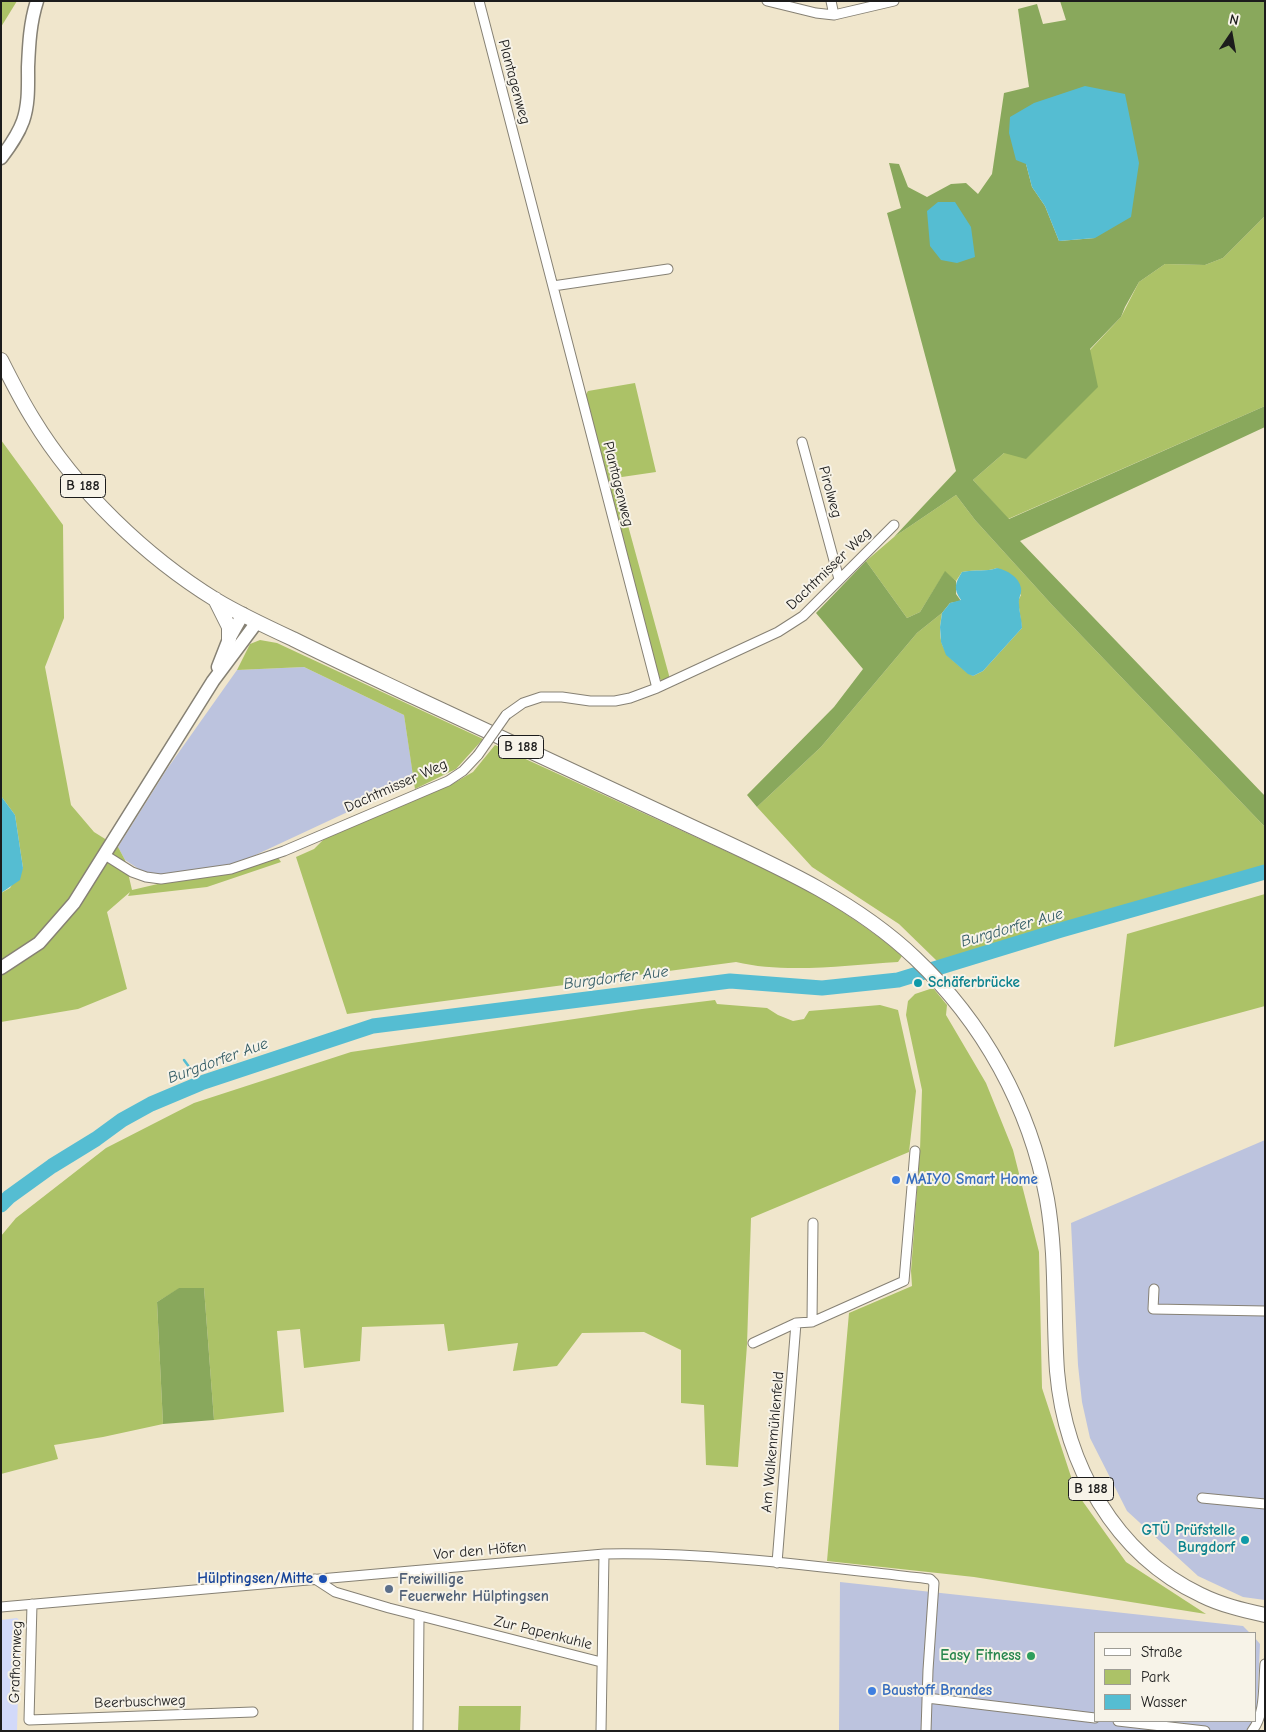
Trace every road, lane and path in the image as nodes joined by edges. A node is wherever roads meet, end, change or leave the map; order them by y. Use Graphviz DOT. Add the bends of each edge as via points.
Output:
graph roads {
  1 [pos="37,1"];
  2 [pos="479,1"];
  3 [pos="767,1"];
  4 [pos="831,1"];
  5 [pos="894,1"];
  6 [pos="834,15"];
  7 [pos="28,82"];
  8 [pos="1,147"];
  9 [pos="1,158"];
  10 [pos="668,269"];
  11 [pos="553,286"];
  12 [pos="1,360"];
  13 [pos="802,442"];
  14 [pos="894,526"];
  15 [pos="840,579"];
  16 [pos="215,599"];
  17 [pos="243,614"];
  18 [pos="256,622"];
  19 [pos="229,639"];
  20 [pos="213,681"];
  21 [pos="657,688"];
  22 [pos="105,855"];
  23 [pos="1,968"];
  24 [pos="915,1151"];
  25 [pos="813,1223"];
  26 [pos="1154,1289"];
  27 [pos="1265,1311"];
  28 [pos="812,1322"];
  29 [pos="796,1324"];
  30 [pos="753,1343"];
  31 [pos="1202,1498"];
  32 [pos="1265,1504"];
  33 [pos="604,1554"];
  34 [pos="777,1563"];
  35 [pos="315,1580"];
  36 [pos="32,1604"];
  37 [pos="1,1607"];
  38 [pos="1265,1615"];
  39 [pos="419,1616"];
  40 [pos="602,1662"];
  41 [pos="1265,1664"];
  42 [pos="927,1698"];
  43 [pos="253,1712"];
  44 [pos="1094,1718"];
  45 [pos="28,1720"];
  46 [pos="1122,1722"];
  47 [pos="1146,1728"];
  48 [pos="418,1731"];
  49 [pos="601,1731"];
  50 [pos="926,1731"];
  51 [pos="1205,1731"];
  52 [pos="1252,1731"];
  1 -- 7 [label="street" via="31,21"];
  2 -- 11 [label="street, Plantagenweg"];
  3 -- 6 [label="street"];
  4 -- 6 [label="street"];
  5 -- 6 [label="street"];
  7 -- 8 [label="street" via="18,120"];
  7 -- 9 [label="street" via="22,121 13,143"];
  10 -- 11 [label="street"];
  11 -- 21 [label="street, Plantagenweg"];
  12 -- 16 [label="main road, B 188" via="35,424 88,493 162,561"];
  13 -- 15 [label="street, Pirolweg"];
  14 -- 15 [label="street, Dachtmisser Weg"];
  15 -- 21 [label="street, Dachtmisser Weg" via="803,616 778,632"];
  16 -- 17 [label="main road, B 188"];
  16 -- 19 [label="main road" via="229,627"];
  17 -- 18 [label="main road, B 188"];
  17 -- 19 [label="street"];
  18 -- 20 [label="street"];
  18 -- 38 [label="main road, B 188" via="767,861 843,903 915,958 948,993 978,1033 1006,1079 1027,1128 1038,1162 1052,1232 1061,1404 1071,1443 1087,1481 1124,1535 1160,1569 1204,1597"];
  19 -- 20 [label="street"];
  20 -- 22 [label="street"];
  21 -- 22 [label="street, Dachtmisser Weg, bridge" via="615,701 562,696 541,697 523,703 506,716 463,771 448,780 284,851 231,869 161,879 132,872"];
  22 -- 23 [label="street" via="55,928 39,943"];
  24 -- 28 [label="street" via="904,1281"];
  25 -- 28 [label="street"];
  26 -- 27 [label="street" via="1152,1309"];
  28 -- 29 [label="street"];
  29 -- 30 [label="street"];
  29 -- 34 [label="street, Am Walkenmühlenfeld"];
  31 -- 32 [label="street"];
  33 -- 34 [label="street, Vor den Höfen" via="693,1555"];
  33 -- 35 [label="street, Vor den Höfen"];
  33 -- 40 [label="street"];
  34 -- 42 [label="street, Vor den Höfen" via="930,1579 934,1583"];
  35 -- 36 [label="street, Vor den Höfen"];
  35 -- 39 [label="street, Zur Papenkuhle" via="335,1592"];
  36 -- 37 [label="street, Vor den Höfen"];
  36 -- 45 [label="street, Grafhornweg"];
  39 -- 40 [label="street, Zur Papenkuhle"];
  39 -- 48 [label="street"];
  40 -- 49 [label="street"];
  41 -- 52 [label="street" via="1261,1710"];
  42 -- 44 [label="street"];
  42 -- 50 [label="street"];
  43 -- 45 [label="street, Beerbuschweg"];
  46 -- 47 [label="street"];
  47 -- 51 [label="street"];
}
